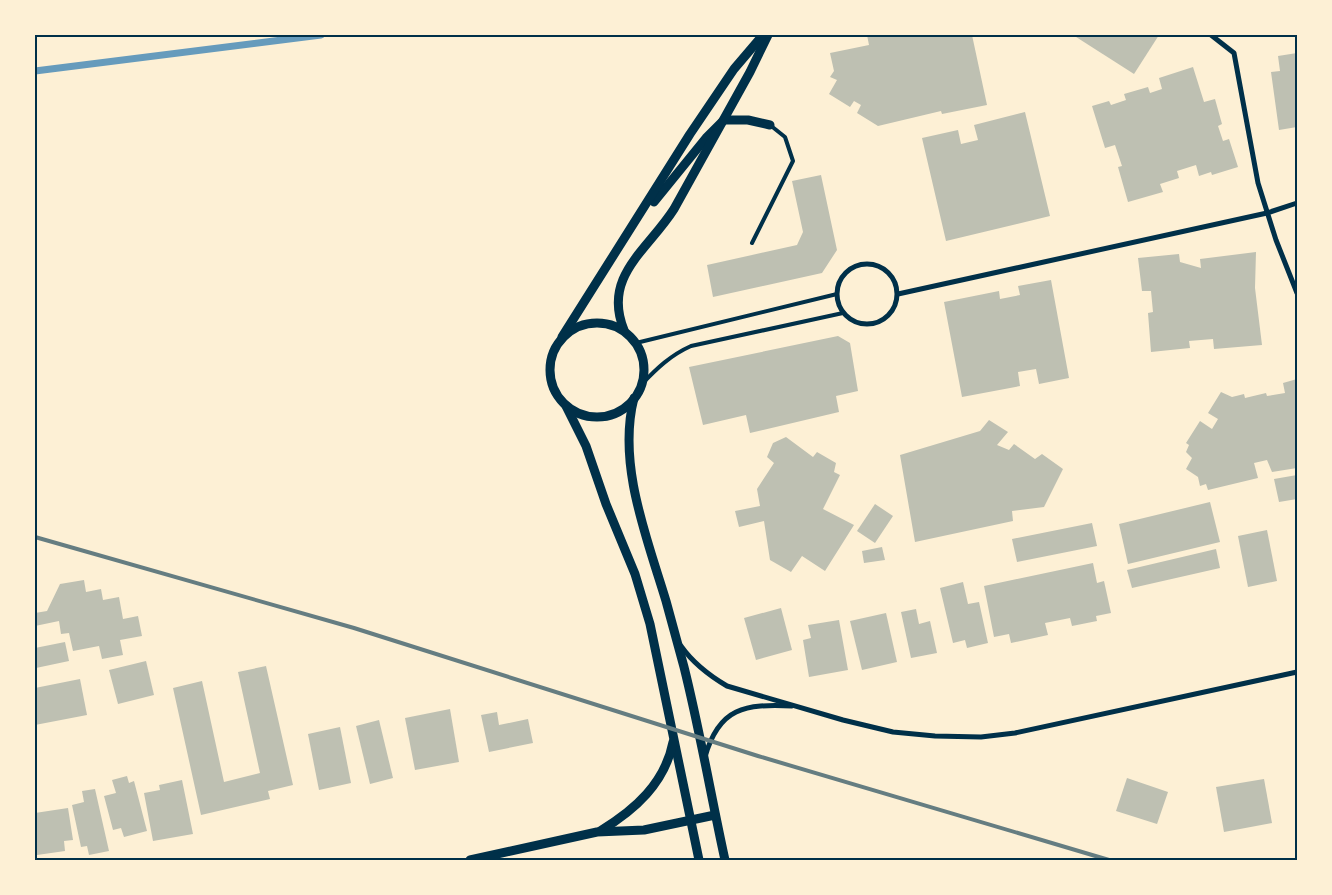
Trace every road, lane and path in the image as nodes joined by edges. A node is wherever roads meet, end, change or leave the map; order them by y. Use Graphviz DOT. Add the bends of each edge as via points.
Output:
graph roads {
  1 [pos="763,35"];
  2 [pos="768,35"];
  3 [pos="1211,35"];
  4 [pos="724,120"];
  5 [pos="770,126"];
  6 [pos="1297,203"];
  7 [pos="1267,213"];
  8 [pos="629,234"];
  9 [pos="752,243"];
  10 [pos="837,294"];
  11 [pos="898,294"];
  12 [pos="1297,294"];
  13 [pos="843,313"];
  14 [pos="624,330"];
  15 [pos="562,337"];
  16 [pos="636,343"];
  17 [pos="642,384"];
  18 [pos="634,398"];
  19 [pos="566,406"];
  20 [pos="676,641"];
  21 [pos="1297,672"];
  22 [pos="802,707"];
  23 [pos="674,736"];
  24 [pos="705,759"];
  25 [pos="715,815"];
  26 [pos="691,820"];
  27 [pos="597,832"];
  28 [pos="470,860"];
  29 [pos="699,860"];
  30 [pos="725,860"];
  1 -- 8 [label="street" via="734,69 690,134"];
  2 -- 4 [label="street"];
  3 -- 7 [label="street" via="1234,53 1258,183"];
  4 -- 5 [label="street" via="748,120"];
  4 -- 8 [label="street"];
  4 -- 14 [label="street" via="669,216 622,278 618,306"];
  5 -- 9 [label="lane" via="785,136 793,161"];
  6 -- 7 [label="street"];
  7 -- 11 [label="street"];
  7 -- 12 [label="street"];
  8 -- 15 [label="street"];
  10 -- 11 [label="street" via="845,274 862,264 883,268 891,275"];
  10 -- 13 [label="street"];
  10 -- 16 [label="lane"];
  11 -- 13 [label="street" via="892,312 877,324 858,324"];
  13 -- 17 [label="lane" via="692,346 657,367"];
  14 -- 15 [label="street" via="612,324 585,323"];
  14 -- 16 [label="street"];
  15 -- 19 [label="street" via="553,350 549,365 556,395"];
  16 -- 17 [label="street" via="644,363"];
  17 -- 18 [label="street"];
  18 -- 19 [label="street" via="610,416 594,418"];
  18 -- 20 [label="street" via="628,434 631,467 644,528"];
  19 -- 23 [label="street" via="586,446 645,605"];
  20 -- 22 [label="street" via="713,678 728,686"];
  20 -- 24 [label="street"];
  21 -- 22 [label="street" via="1015,733 980,737 893,732"];
  22 -- 24 [label="street" via="749,706 740,709 717,728"];
  23 -- 26 [label="street"];
  23 -- 27 [label="street" via="670,755 655,785 638,803"];
  24 -- 25 [label="street"];
  25 -- 26 [label="street"];
  25 -- 30 [label="street"];
  26 -- 27 [label="street" via="644,830"];
  26 -- 29 [label="street"];
  27 -- 28 [label="street"];
}
